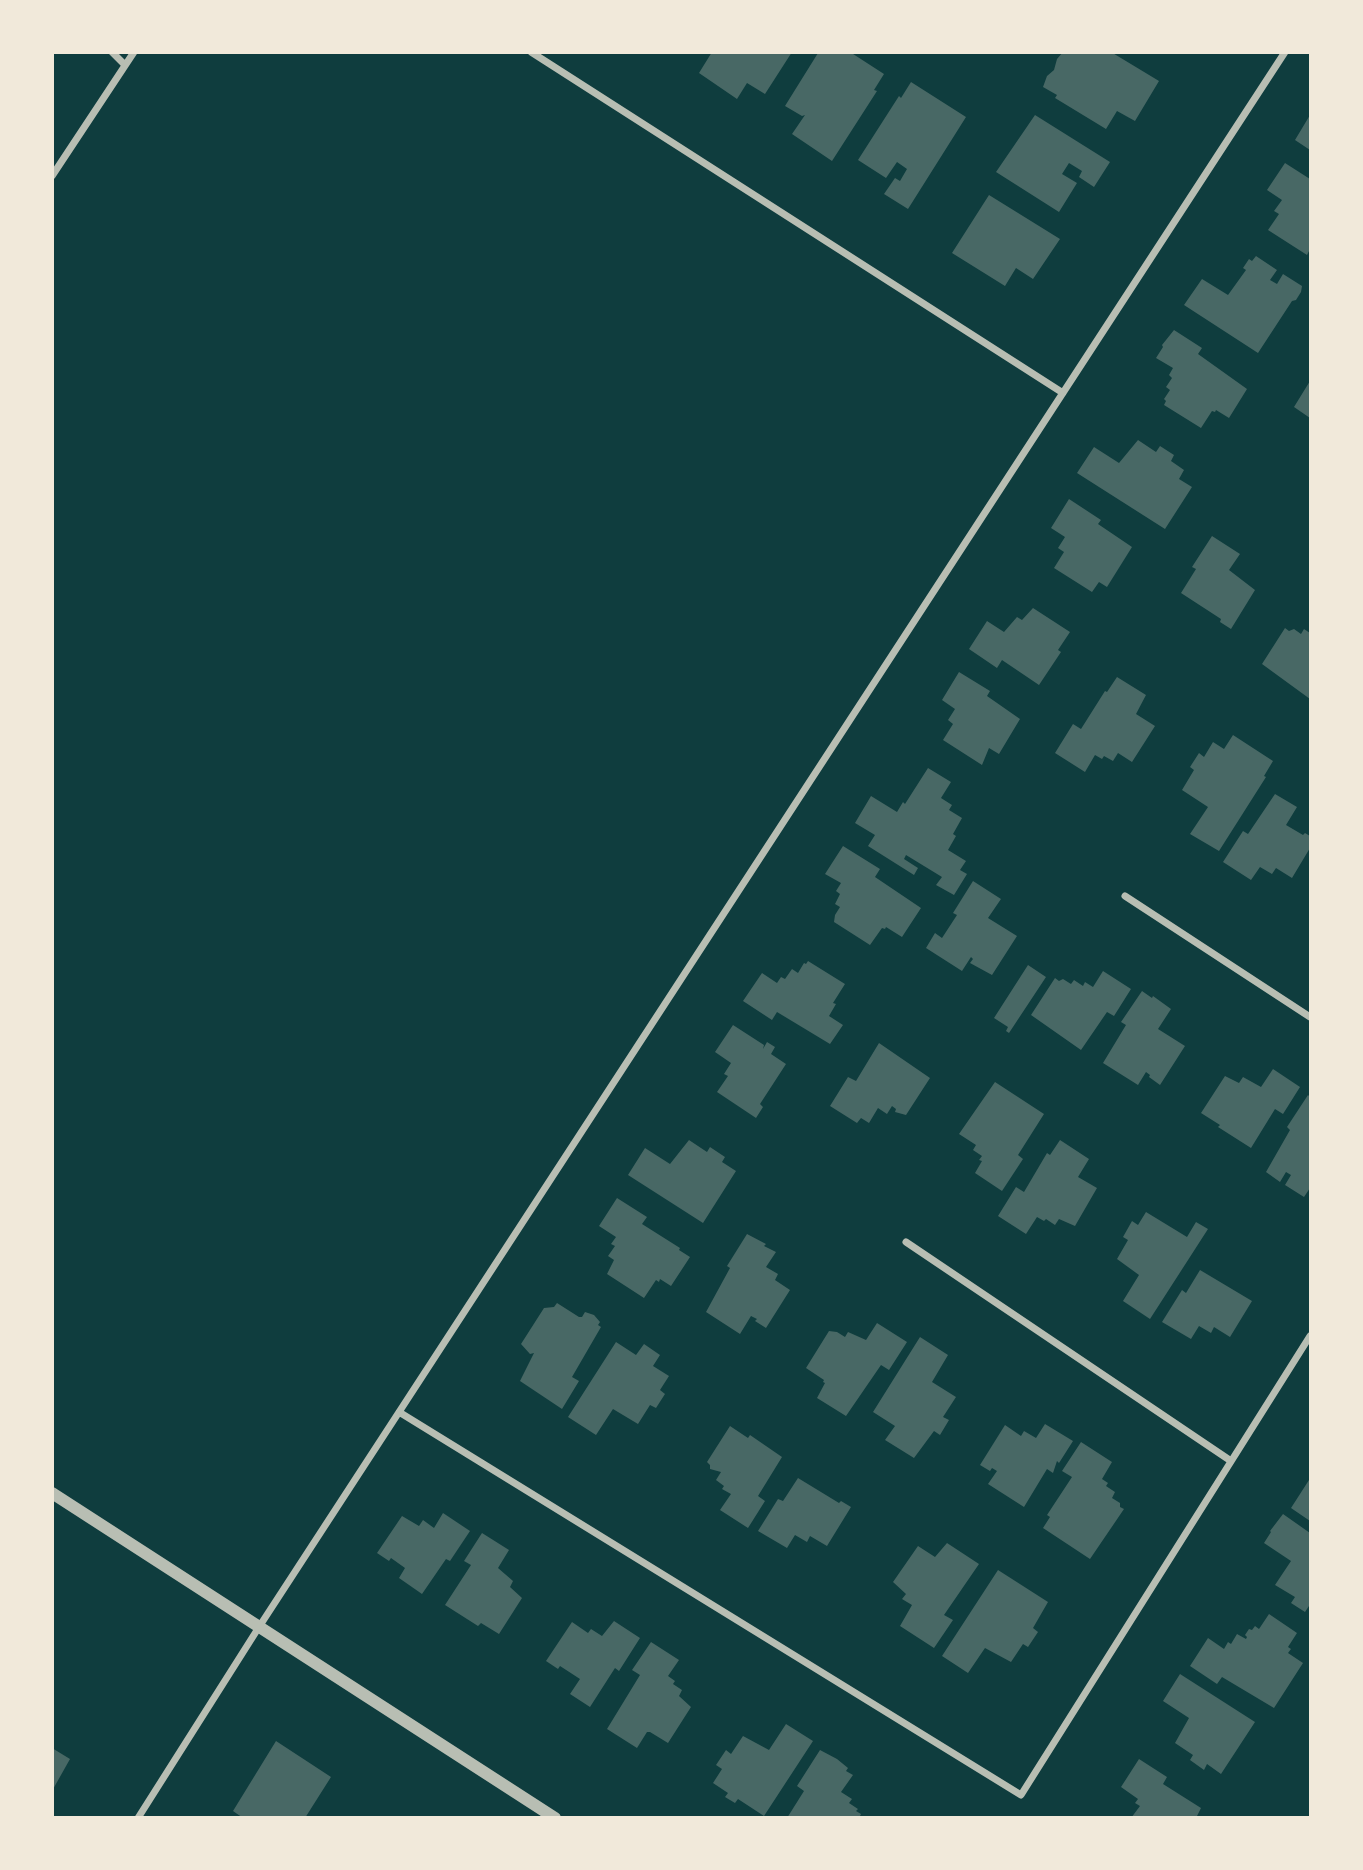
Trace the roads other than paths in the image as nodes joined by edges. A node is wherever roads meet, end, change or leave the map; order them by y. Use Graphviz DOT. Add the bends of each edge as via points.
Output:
graph roads {
  1 [pos="112,52"];
  2 [pos="134,52"];
  3 [pos="531,52"];
  4 [pos="1285,52"];
  5 [pos="125,65"];
  6 [pos="52,176"];
  7 [pos="1063,393"];
  8 [pos="1125,896"];
  9 [pos="1311,1017"];
  10 [pos="906,1242"];
  11 [pos="1311,1336"];
  12 [pos="399,1412"];
  13 [pos="1231,1461"];
  14 [pos="52,1493"];
  15 [pos="259,1627"];
  16 [pos="138,1818"];
  17 [pos="555,1818"];
  1 -- 5 [label="street"];
  2 -- 5 [label="street"];
  3 -- 7 [label="street"];
  4 -- 7 [label="street"];
  5 -- 6 [label="street"];
  7 -- 12 [label="street"];
  8 -- 9 [label="street"];
  10 -- 13 [label="street"];
  11 -- 13 [label="street"];
  12 -- 13 [label="street" via="1021,1795"];
  12 -- 15 [label="street"];
  14 -- 15 [label="street"];
  15 -- 16 [label="street"];
  15 -- 17 [label="street"];
}
